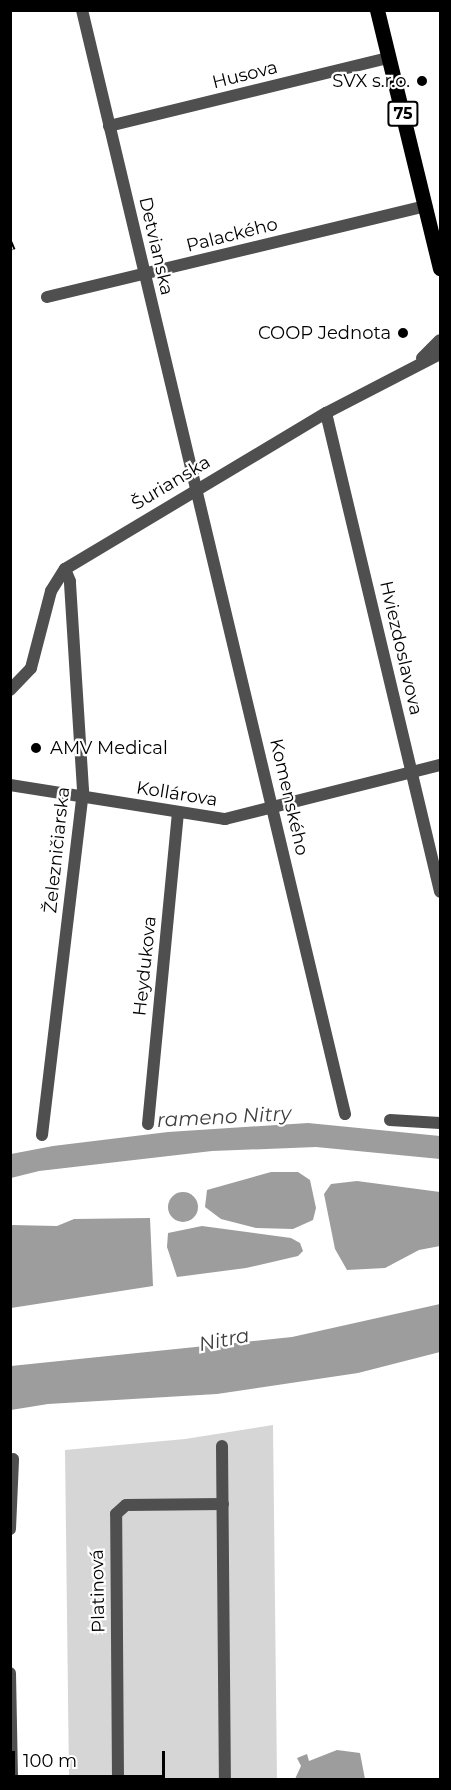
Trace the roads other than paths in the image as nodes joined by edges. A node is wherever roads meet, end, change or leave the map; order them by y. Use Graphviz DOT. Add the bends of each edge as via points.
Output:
graph roads {
  1 [pos="82,10"];
  2 [pos="377,10"];
  3 [pos="389,58"];
  4 [pos="109,126"];
  5 [pos="426,206"];
  6 [pos="433,235"];
  7 [pos="441,250"];
  8 [pos="441,268"];
  9 [pos="144,274"];
  10 [pos="46,297"];
  11 [pos="441,340"];
  12 [pos="441,354"];
  13 [pos="417,363"];
  14 [pos="326,413"];
  15 [pos="196,489"];
  16 [pos="65,569"];
  17 [pos="10,690"];
  18 [pos="441,765"];
  19 [pos="412,772"];
  20 [pos="10,785"];
  21 [pos="82,797"];
  22 [pos="273,807"];
  23 [pos="178,812"];
  24 [pos="441,892"];
  25 [pos="345,1114"];
  26 [pos="390,1120"];
  27 [pos="441,1123"];
  28 [pos="148,1124"];
  29 [pos="42,1135"];
  30 [pos="222,1446"];
  31 [pos="13,1459"];
  32 [pos="223,1504"];
  33 [pos="10,1529"];
  34 [pos="10,1673"];
  35 [pos="12,1779"];
  36 [pos="118,1779"];
  37 [pos="225,1779"];
  1 -- 4 [label="street, Detvianska"];
  2 -- 3 [label="main road, 75"];
  3 -- 4 [label="street, Husova"];
  3 -- 5 [label="main road, 75" via="404,96"];
  4 -- 9 [label="street, Detvianska"];
  5 -- 6 [label="main road, 75"];
  5 -- 9 [label="street, Palackého"];
  6 -- 7 [label="main road, 75"];
  6 -- 8 [label="main road, 75"];
  9 -- 10 [label="street, Palackého"];
  9 -- 15 [label="street, Detvianska"];
  11 -- 13 [label="street, Šurianska"];
  12 -- 13 [label="street, Šurianska"];
  13 -- 14 [label="street, Šurianska"];
  14 -- 15 [label="street, Šurianska"];
  14 -- 19 [label="street, Hviezdoslavova"];
  15 -- 16 [label="street, Šurianska"];
  15 -- 22 [label="street, Komenského"];
  16 -- 17 [label="street, Šurianska" via="51,591 31,668"];
  16 -- 21 [label="street, Železničiarska" via="70,580"];
  18 -- 19 [label="street, Kollárova"];
  19 -- 22 [label="street, Kollárova"];
  19 -- 24 [label="street, Hviezdoslavova"];
  20 -- 21 [label="street, Kollárova"];
  21 -- 23 [label="street, Kollárova"];
  21 -- 29 [label="street, Železničiarska"];
  22 -- 23 [label="street, Kollárova" via="225,819"];
  22 -- 25 [label="street, Komenského"];
  23 -- 28 [label="street, Heydukova"];
  26 -- 27 [label="street"];
  30 -- 32 [label="street"];
  31 -- 33 [label="street"];
  32 -- 36 [label="street, Platinová" via="118,1508"];
  32 -- 37 [label="street"];
  34 -- 35 [label="street"];
}
